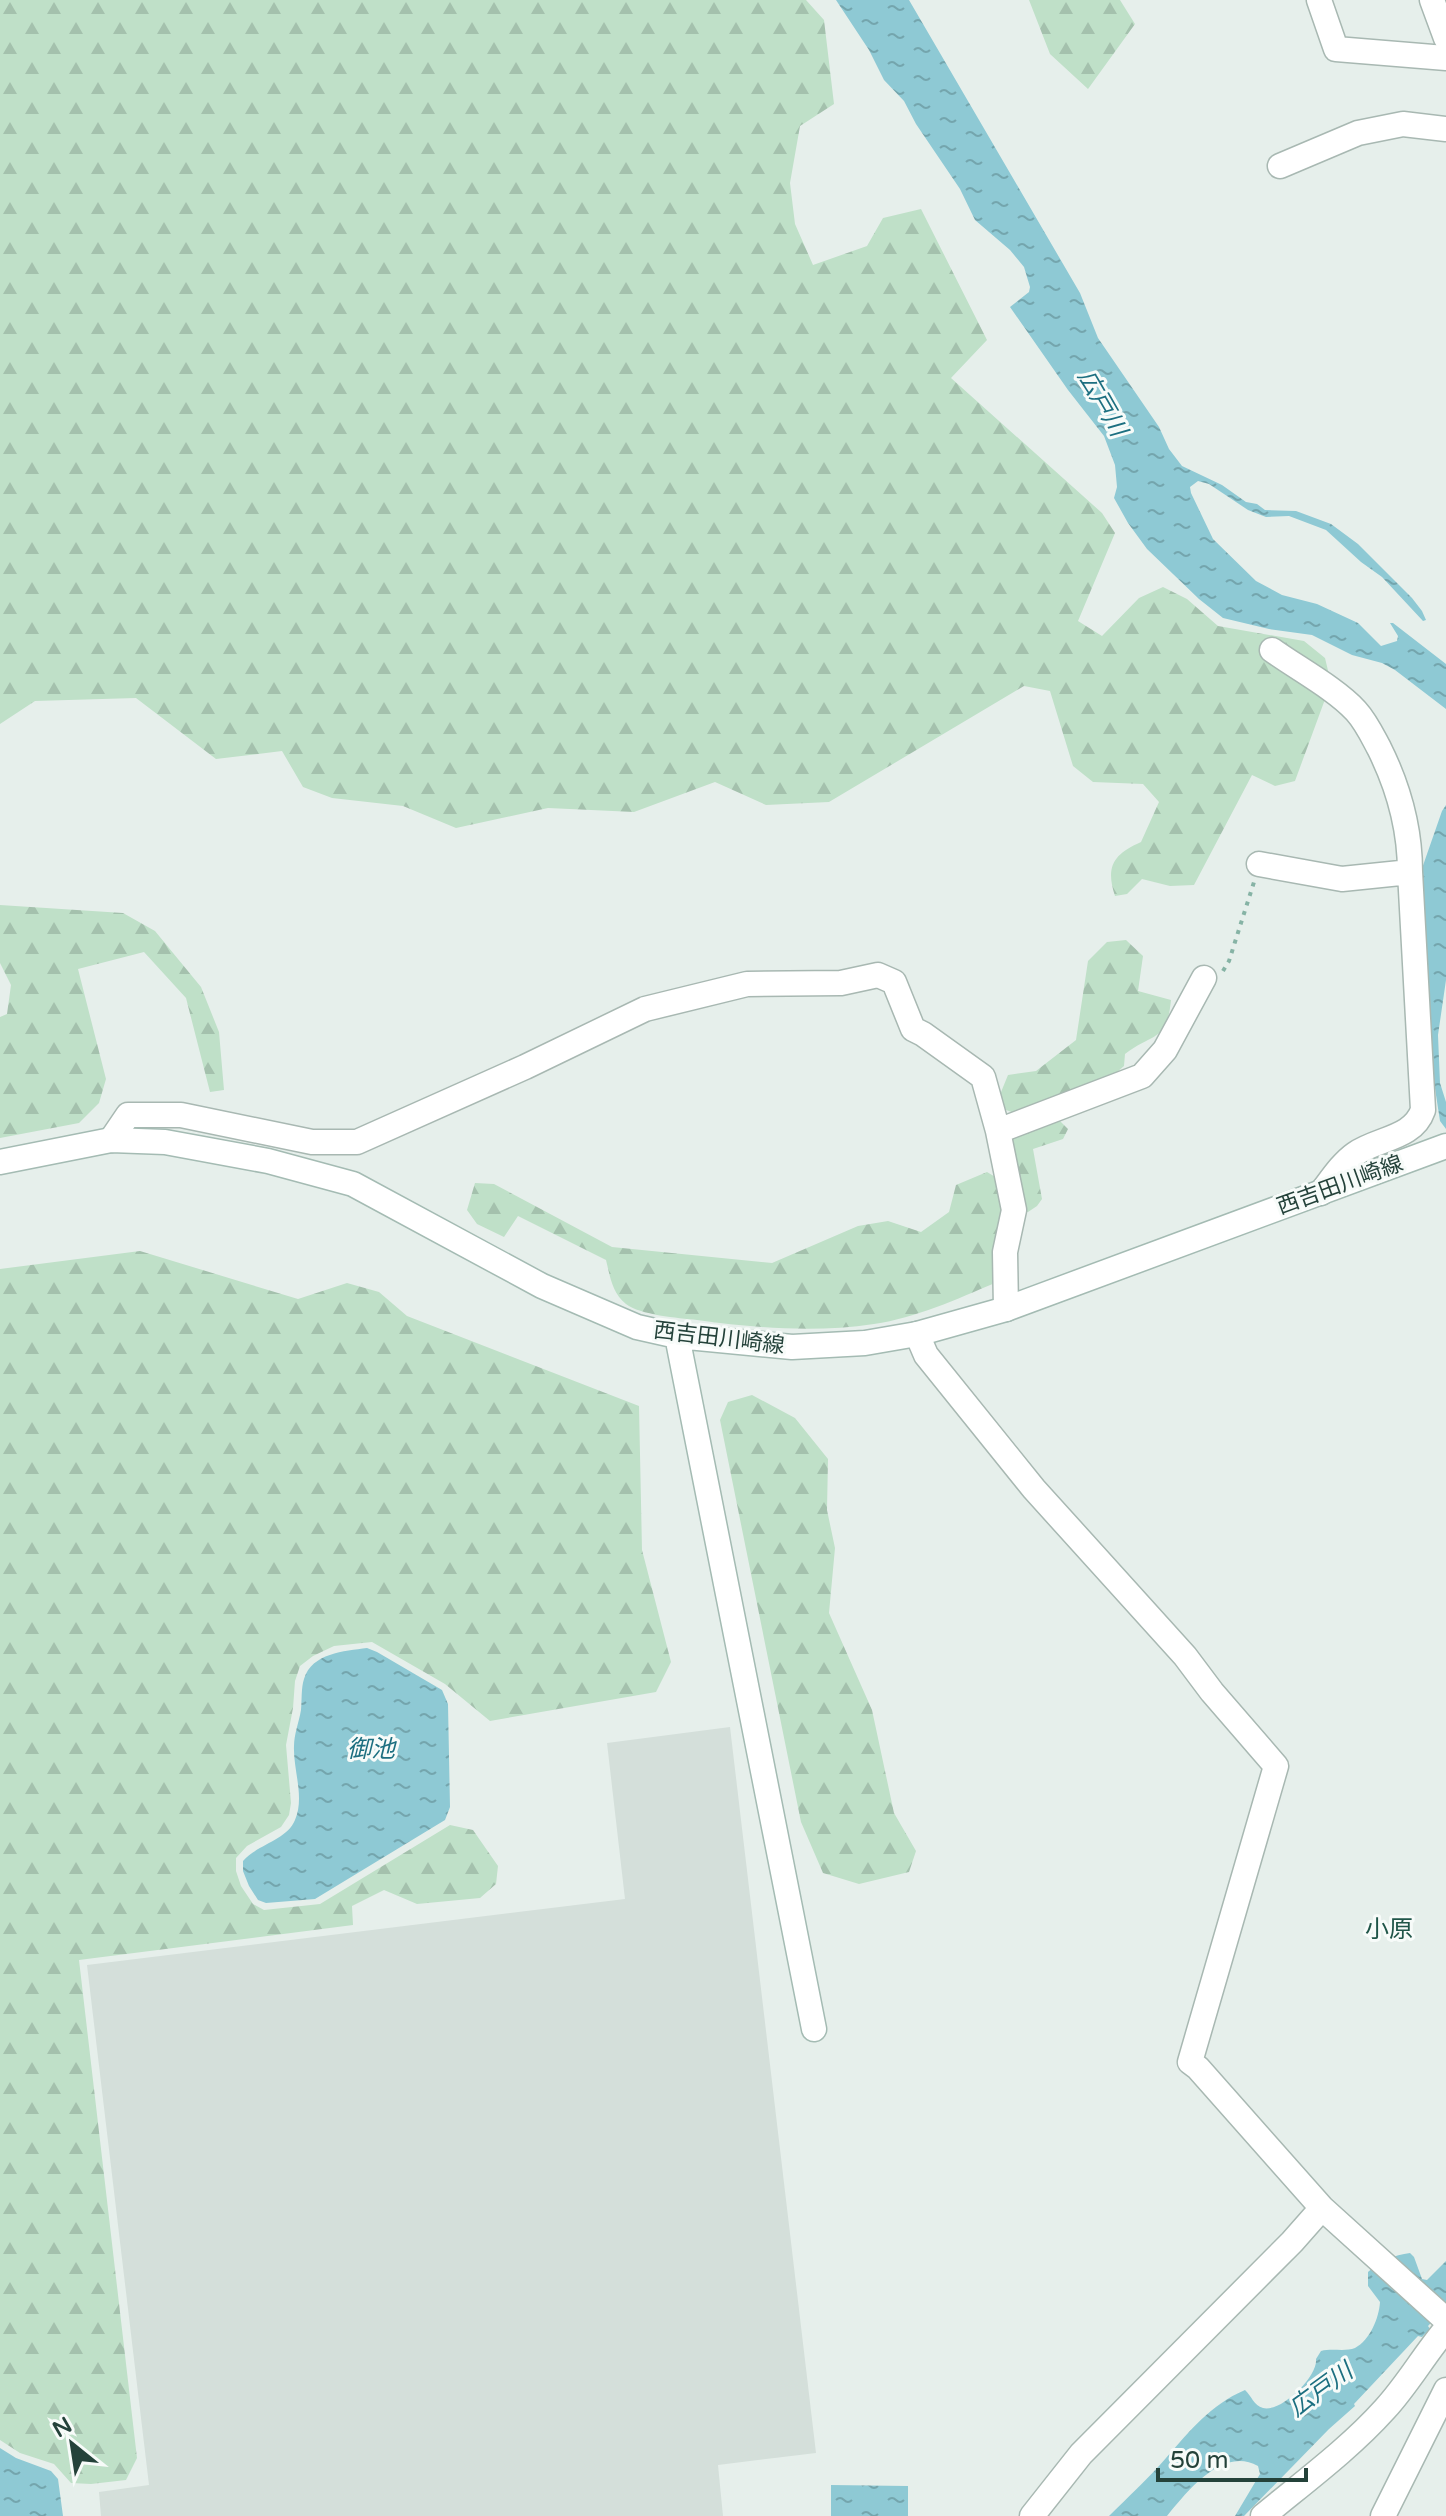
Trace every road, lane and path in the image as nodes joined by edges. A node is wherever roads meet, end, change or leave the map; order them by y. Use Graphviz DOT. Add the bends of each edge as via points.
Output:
graph roads {
  1 [pos="1319,0"];
  2 [pos="1432,0"];
  3 [pos="1446,38"];
  4 [pos="1446,58"];
  5 [pos="1446,129"];
  6 [pos="1280,166"];
  7 [pos="1272,650"];
  8 [pos="1259,864"];
  9 [pos="1410,872"];
  10 [pos="1204,978"];
  11 [pos="998,1131"];
  12 [pos="111,1140"];
  13 [pos="1440,1148"];
  14 [pos="0,1162"];
  15 [pos="1321,1193"];
  16 [pos="1006,1309"];
  17 [pos="917,1334"];
  18 [pos="677,1336"];
  19 [pos="814,2029"];
  20 [pos="1322,2208"];
  21 [pos="1446,2320"];
  22 [pos="1446,2329"];
  23 [pos="1446,2390"];
  24 [pos="1032,2516"];
  25 [pos="1263,2516"];
  26 [pos="1383,2516"];
  1 -- 4 [label="street" via="1336,49"];
  2 -- 3 [label="street"];
  5 -- 6 [label="street" via="1403,124 1358,133"];
  7 -- 9 [label="street" via="1349,704 1365,724 1404,811"];
  8 -- 9 [label="street" via="1342,879"];
  8 -- 10 [label="path" via="1229,961 1217,979"];
  9 -- 15 [label="street" via="1423,1110 1414,1126 1349,1158"];
  10 -- 11 [label="street" via="1165,1050 1142,1076"];
  11 -- 12 [label="street" via="983,1077 913,1029 894,982 878,975 841,983 747,984 645,1009 357,1142 312,1142 181,1115 128,1115"];
  11 -- 16 [label="street" via="1014,1210 1005,1252"];
  12 -- 14 [label="street, 西吉田川崎線"];
  12 -- 18 [label="street, 西吉田川崎線" via="179,1144 353,1184 542,1286 637,1327"];
  13 -- 15 [label="street, 西吉田川崎線"];
  15 -- 16 [label="street, 西吉田川崎線"];
  16 -- 17 [label="street, 西吉田川崎線"];
  17 -- 18 [label="street, 西吉田川崎線" via="792,1347"];
  17 -- 20 [label="street" via="926,1355 1034,1489 1276,1766 1190,2062"];
  18 -- 19 [label="street"];
  20 -- 21 [label="street"];
  20 -- 24 [label="street" via="1081,2454"];
  22 -- 25 [label="street" via="1382,2412"];
  23 -- 26 [label="street"];
}
